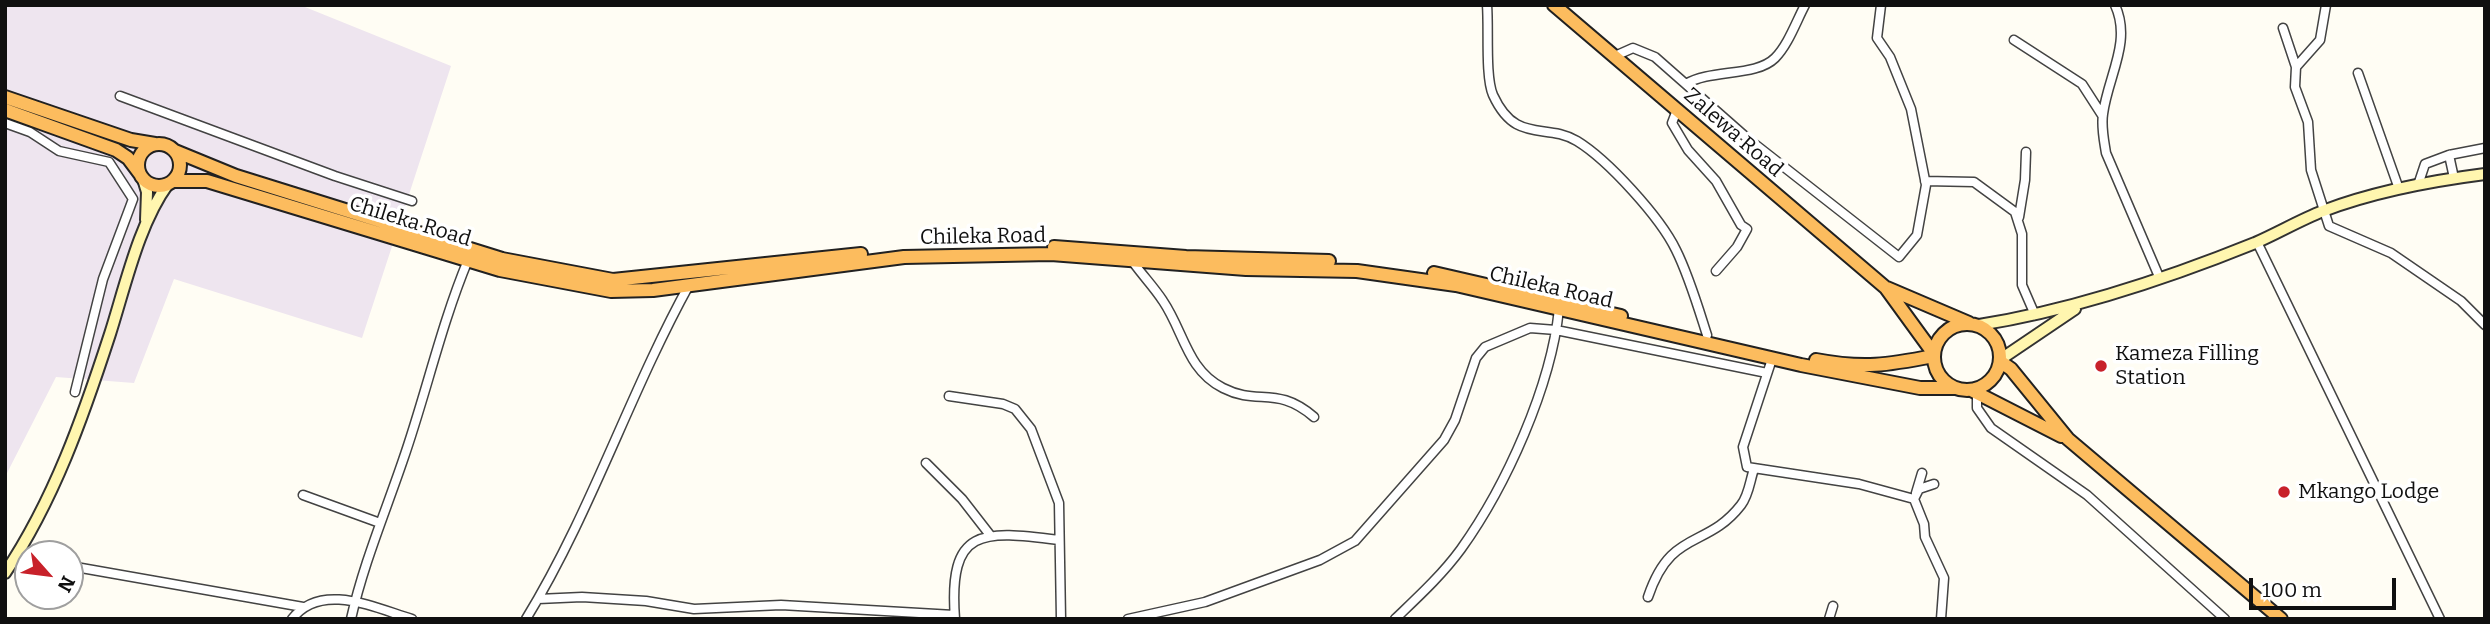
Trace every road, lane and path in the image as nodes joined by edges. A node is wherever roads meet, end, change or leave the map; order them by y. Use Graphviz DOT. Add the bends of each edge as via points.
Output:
graph roads {
  1 [pos="1487,5"];
  2 [pos="1555,5"];
  3 [pos="1805,5"];
  4 [pos="1881,5"];
  5 [pos="2115,5"];
  6 [pos="2326,5"];
  7 [pos="2283,28"];
  8 [pos="2014,40"];
  9 [pos="1615,56"];
  10 [pos="2295,67"];
  11 [pos="2358,73"];
  12 [pos="1686,84"];
  13 [pos="120,96"];
  14 [pos="5,97"];
  15 [pos="5,110"];
  16 [pos="1677,110"];
  17 [pos="2102,115"];
  18 [pos="5,123"];
  19 [pos="155,144"];
  20 [pos="2485,148"];
  21 [pos="175,151"];
  22 [pos="2026,152"];
  23 [pos="2449,155"];
  24 [pos="2485,174"];
  25 [pos="141,176"];
  26 [pos="2454,178"];
  27 [pos="1925,181"];
  28 [pos="170,183"];
  29 [pos="2418,186"];
  30 [pos="2399,189"];
  31 [pos="412,201"];
  32 [pos="2322,211"];
  33 [pos="2019,217"];
  34 [pos="145,229"];
  35 [pos="2257,242"];
  36 [pos="470,255"];
  37 [pos="1133,262"];
  38 [pos="1716,271"];
  39 [pos="2160,279"];
  40 [pos="689,285"];
  41 [pos="1886,288"];
  42 [pos="2084,303"];
  43 [pos="1559,309"];
  44 [pos="2035,315"];
  45 [pos="1974,324"];
  46 [pos="2485,325"];
  47 [pos="1556,330"];
  48 [pos="1707,335"];
  49 [pos="1934,355"];
  50 [pos="1772,359"];
  51 [pos="2001,360"];
  52 [pos="1767,373"];
  53 [pos="1955,388"];
  54 [pos="75,392"];
  55 [pos="1974,393"];
  56 [pos="949,396"];
  57 [pos="1314,417"];
  58 [pos="2068,439"];
  59 [pos="926,463"];
  60 [pos="1754,469"];
  61 [pos="1922,473"];
  62 [pos="1934,484"];
  63 [pos="303,495"];
  64 [pos="1915,496"];
  65 [pos="380,523"];
  66 [pos="990,535"];
  67 [pos="30,540"];
  68 [pos="1059,540"];
  69 [pos="84,568"];
  70 [pos="1648,597"];
  71 [pos="538,599"];
  72 [pos="355,602"];
  73 [pos="1833,606"];
  74 [pos="303,607"];
  75 [pos="954,617"];
  76 [pos="292,619"];
  77 [pos="351,619"];
  78 [pos="412,619"];
  79 [pos="526,619"];
  80 [pos="1061,619"];
  81 [pos="1128,619"];
  82 [pos="1395,619"];
  83 [pos="1829,619"];
  84 [pos="1941,619"];
  85 [pos="2225,619"];
  86 [pos="2281,619"];
  87 [pos="2440,619"];
  1 -- 48 [label="street" via="1489,83 1499,105 1530,131 1576,140 1615,172 1676,248"];
  2 -- 9 [label="highway, Zalewa Road"];
  3 -- 12 [label="street" via="1774,60 1763,66 1702,75"];
  4 -- 27 [label="street" via="1877,38 1912,109"];
  5 -- 17 [label="street" via="2122,20 2122,40"];
  6 -- 10 [label="street" via="2320,40"];
  7 -- 10 [label="street"];
  8 -- 17 [label="street" via="2082,84"];
  9 -- 12 [label="street" via="1633,48 1644,50"];
  9 -- 16 [label="highway, Zalewa Road"];
  10 -- 32 [label="street" via="2295,87 2308,122 2311,170"];
  11 -- 30 [label="street"];
  12 -- 27 [label="street" via="1895,256 1905,253 1917,235"];
  13 -- 31 [label="street"];
  14 -- 19 [label="highway, Chileka Road"];
  15 -- 25 [label="highway" via="116,150"];
  16 -- 38 [label="street" via="1672,122 1679,137 1717,181 1747,229"];
  16 -- 41 [label="highway, Zalewa Road"];
  17 -- 39 [label="street" via="2106,153"];
  18 -- 54 [label="street" via="30,132 59,152 109,162 133,199 103,279"];
  19 -- 21 [label="highway, Chileka Road"];
  19 -- 25 [label="highway" via="139,158"];
  20 -- 23 [label="street"];
  21 -- 28 [label="highway" via="180,167"];
  21 -- 36 [label="highway, Chileka Road"];
  22 -- 33 [label="street"];
  23 -- 26 [label="street"];
  23 -- 29 [label="street" via="2425,164"];
  24 -- 26 [label="main road"];
  25 -- 28 [label="highway, Chileka Road" via="152,185"];
  25 -- 34 [label="main road" via="147,192"];
  26 -- 29 [label="main road"];
  27 -- 33 [label="street" via="1973,182"];
  28 -- 34 [label="main road"];
  28 -- 36 [label="highway, Chileka Road" via="207,181"];
  29 -- 30 [label="main road"];
  30 -- 32 [label="main road"];
  32 -- 35 [label="main road"];
  32 -- 46 [label="street" via="2329,226 2391,253 2460,301"];
  33 -- 44 [label="street" via="2022,285"];
  34 -- 67 [label="main road" via="78,429"];
  35 -- 39 [label="main road"];
  35 -- 87 [label="street"];
  36 -- 40 [label="highway, Chileka Road" via="543,280 611,291"];
  36 -- 48 [label="highway" via="612,280 913,249 1052,246 1186,257 1356,263 1461,277"];
  36 -- 65 [label="street"];
  37 -- 40 [label="highway, Chileka Road" via="1051,254 904,257"];
  37 -- 43 [label="highway, Chileka Road" via="1413,277"];
  37 -- 57 [label="street" via="1163,300 1194,363 1212,382 1232,392 1293,401"];
  39 -- 42 [label="main road"];
  40 -- 71 [label="street"];
  41 -- 45 [label="highway, Zalewa Road"];
  41 -- 49 [label="highway, Zalewa Road"];
  42 -- 44 [label="main road"];
  42 -- 51 [label="main road"];
  43 -- 47 [label="street"];
  43 -- 50 [label="highway, Chileka Road"];
  44 -- 45 [label="main road"];
  45 -- 49 [label="highway" via="1955,326 1943,334"];
  45 -- 51 [label="highway" via="1996,339"];
  47 -- 52 [label="street"];
  47 -- 81 [label="street" via="1530,327 1485,347 1476,358 1444,440 1355,541 1320,560 1205,602"];
  47 -- 82 [label="street" via="1539,396 1483,516 1438,578"];
  48 -- 49 [label="highway" via="1865,367 1892,366"];
  49 -- 53 [label="highway" via="1937,372"];
  50 -- 52 [label="street"];
  50 -- 53 [label="highway, Chileka Road" via="1920,388"];
  51 -- 55 [label="highway" via="1991,381"];
  51 -- 58 [label="highway"];
  52 -- 60 [label="street" via="1743,447 1747,467"];
  53 -- 55 [label="highway"];
  55 -- 58 [label="highway"];
  55 -- 85 [label="street" via="1977,408 1991,428 2087,495"];
  56 -- 68 [label="street" via="1003,404 1024,418 1057,496"];
  58 -- 86 [label="highway"];
  59 -- 66 [label="street"];
  60 -- 64 [label="street"];
  60 -- 70 [label="street" via="1741,505 1719,525 1672,551 1656,573"];
  61 -- 64 [label="street"];
  62 -- 64 [label="street"];
  63 -- 65 [label="street"];
  64 -- 84 [label="street" via="1925,537 1944,578"];
  65 -- 72 [label="street"];
  66 -- 68 [label="street"];
  66 -- 75 [label="street" via="961,553 953,589"];
  68 -- 80 [label="street"];
  69 -- 74 [label="street"];
  71 -- 75 [label="street" via="646,601 694,609 781,605"];
  71 -- 79 [label="street"];
  72 -- 74 [label="street" via="330,598"];
  72 -- 77 [label="street"];
  72 -- 78 [label="street"];
  73 -- 83 [label="street"];
  74 -- 76 [label="street"];
}
